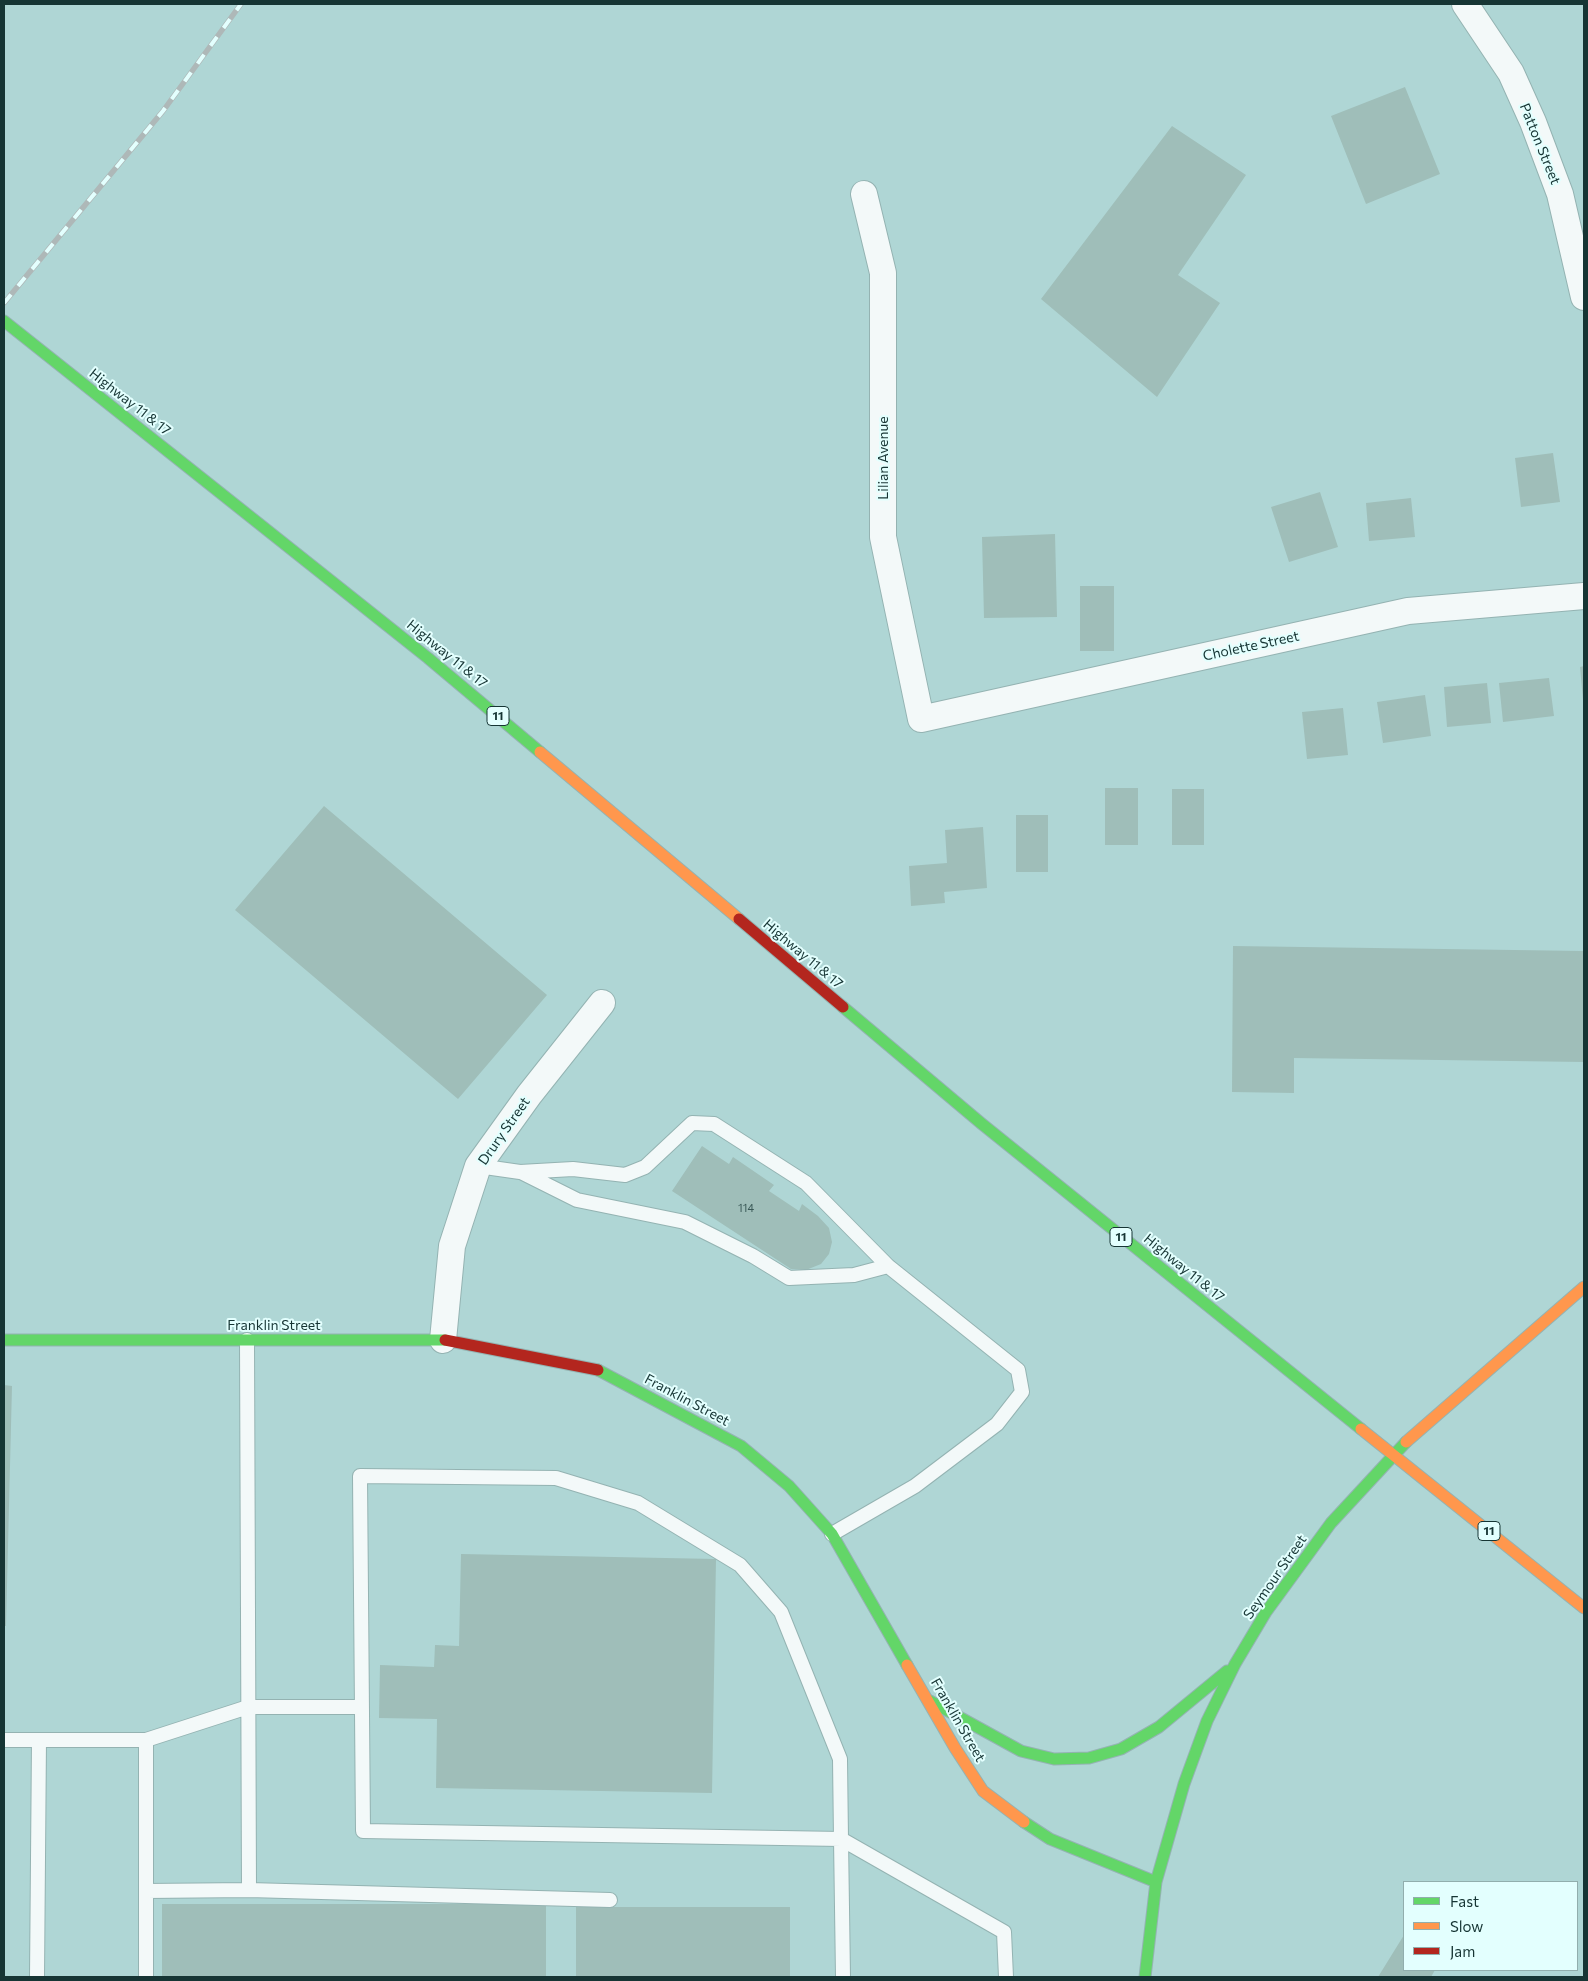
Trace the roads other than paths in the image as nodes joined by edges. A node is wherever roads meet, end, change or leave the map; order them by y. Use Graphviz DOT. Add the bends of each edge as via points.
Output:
graph roads {
  1 [pos="1466,4"];
  2 [pos="864,194"];
  3 [pos="1584,297"];
  4 [pos="4,320"];
  5 [pos="1584,596"];
  6 [pos="921,719"];
  7 [pos="602,1002"];
  8 [pos="478,1166"];
  9 [pos="520,1172"];
  10 [pos="888,1266"];
  11 [pos="1584,1287"];
  12 [pos="4,1340"];
  13 [pos="247,1340"];
  14 [pos="443,1340"];
  15 [pos="1394,1454"];
  16 [pos="832,1534"];
  17 [pos="1584,1608"];
  18 [pos="1235,1664"];
  19 [pos="930,1701"];
  20 [pos="248,1707"];
  21 [pos="362,1708"];
  22 [pos="4,1740"];
  23 [pos="39,1740"];
  24 [pos="146,1740"];
  25 [pos="841,1839"];
  26 [pos="1156,1882"];
  27 [pos="248,1890"];
  28 [pos="146,1891"];
  29 [pos="610,1900"];
  30 [pos="36,1977"];
  31 [pos="146,1977"];
  32 [pos="843,1977"];
  33 [pos="1006,1977"];
  34 [pos="1145,1977"];
  1 -- 3 [label="street, Patton Street" via="1511,73 1533,122 1560,194"];
  2 -- 6 [label="street, Lilian Avenue" via="883,273 883,537"];
  4 -- 15 [label="main road, Highway 11 & 17 / 11" via="428,658 982,1124"];
  5 -- 6 [label="street, Cholette Street" via="1408,611"];
  7 -- 8 [label="street, Drury Street"];
  8 -- 9 [label="lane"];
  8 -- 14 [label="street, Drury Street" via="452,1246"];
  9 -- 10 [label="lane" via="577,1200 685,1222 753,1256 788,1278 854,1275"];
  9 -- 10 [label="lane" via="573,1169 625,1175 645,1167 692,1124 714,1124 806,1183"];
  10 -- 16 [label="lane" via="1018,1370 1022,1392 997,1424 915,1486"];
  11 -- 15 [label="main road, Seymour Street"];
  12 -- 13 [label="main road, Franklin Street"];
  13 -- 14 [label="main road, Franklin Street"];
  13 -- 20 [label="lane"];
  14 -- 16 [label="main road, Franklin Street" via="595,1368 741,1446 789,1486"];
  15 -- 17 [label="main road, Highway 11 & 17 / 11"];
  15 -- 18 [label="main road, Seymour Street" via="1331,1523 1266,1612"];
  16 -- 19 [label="main road, Franklin Street"];
  18 -- 19 [label="main road" via="1159,1727 1121,1749 1090,1758 1054,1759 1021,1751"];
  18 -- 26 [label="main road, Seymour Street" via="1207,1721 1184,1784"];
  19 -- 26 [label="main road, Franklin Street" via="983,1791 1050,1839"];
  20 -- 21 [label="lane"];
  20 -- 24 [label="lane"];
  20 -- 27 [label="lane"];
  21 -- 25 [label="lane" via="363,1831"];
  21 -- 25 [label="lane" via="360,1476 556,1478 638,1503 740,1565 781,1612 840,1759"];
  22 -- 23 [label="lane"];
  23 -- 24 [label="lane"];
  23 -- 30 [label="lane"];
  24 -- 28 [label="lane"];
  25 -- 32 [label="lane"];
  25 -- 33 [label="lane" via="1004,1932"];
  26 -- 34 [label="main road, Seymour Street"];
  27 -- 28 [label="lane"];
  27 -- 29 [label="lane"];
  28 -- 31 [label="lane"];
}
